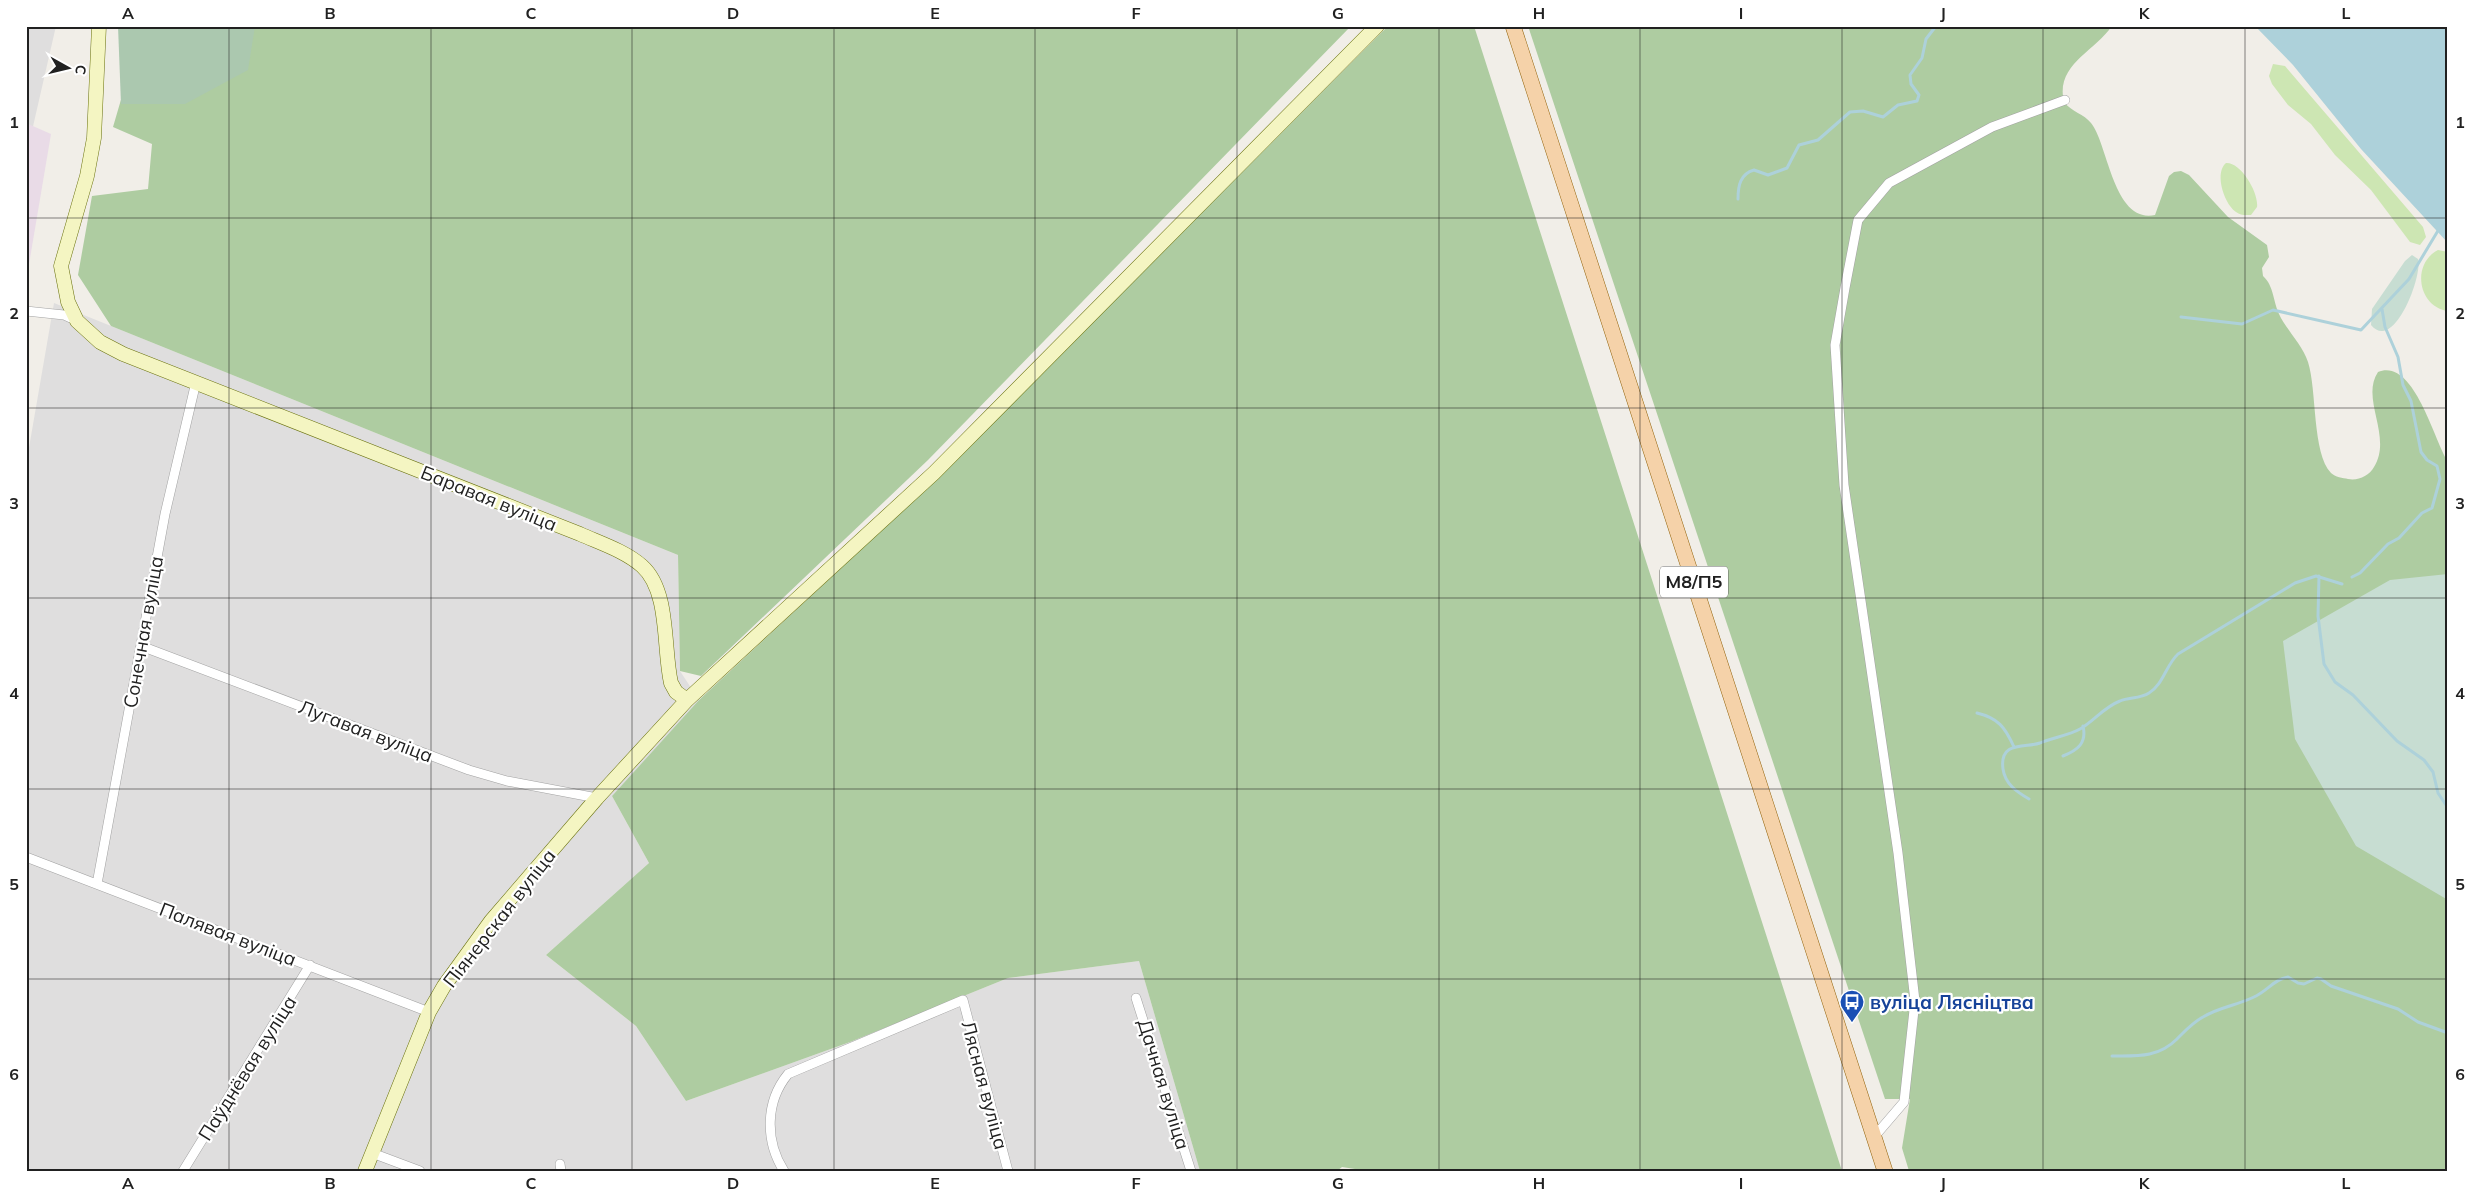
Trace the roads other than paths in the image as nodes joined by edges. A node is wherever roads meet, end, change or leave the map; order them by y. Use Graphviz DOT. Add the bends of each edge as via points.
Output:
graph roads {
  1 [pos="99,26"];
  2 [pos="1376,26"];
  3 [pos="1513,26"];
  4 [pos="2065,100"];
  5 [pos="26,311"];
  6 [pos="77,321"];
  7 [pos="196,382"];
  8 [pos="141,646"];
  9 [pos="687,700"];
  10 [pos="597,798"];
  11 [pos="26,857"];
  12 [pos="97,884"];
  13 [pos="310,965"];
  14 [pos="1136,998"];
  15 [pos="429,1012"];
  16 [pos="1874,1137"];
  17 [pos="372,1153"];
  18 [pos="183,1171"];
  19 [pos="365,1171"];
  20 [pos="420,1171"];
  21 [pos="784,1171"];
  22 [pos="1008,1171"];
  23 [pos="1191,1171"];
  24 [pos="1873,1171"];
  25 [pos="1885,1171"];
  1 -- 6 [label="street" via="94,138 87,176 61,266 68,302"];
  2 -- 9 [label="street, Піянерская вуліца" via="934,473"];
  3 -- 16 [label="main road, М8/П5"];
  4 -- 16 [label="street" via="1992,127 1890,183 1858,220 1845,288 1835,345 1844,485 1898,853 1916,1001 1904,1102"];
  5 -- 6 [label="street" via="64,315"];
  6 -- 7 [label="street, Баравая вуліца" via="110,348"];
  7 -- 8 [label="street, Сонечная вуліца" via="165,514"];
  7 -- 9 [label="street, Баравая вуліца" via="580,534 630,557 657,587 671,683 676,692"];
  8 -- 10 [label="street, Лугавая вуліца" via="469,770 530,786"];
  8 -- 12 [label="street, Сонечная вуліца"];
  9 -- 10 [label="street, Піянерская вуліца"];
  10 -- 15 [label="street, Піянерская вуліца" via="491,921 460,962"];
  11 -- 12 [label="street, Палявая вуліца"];
  12 -- 13 [label="street, Палявая вуліца"];
  13 -- 15 [label="street, Палявая вуліца"];
  13 -- 18 [label="street, Паўднёвая вуліца"];
  14 -- 23 [label="street, Дачная вуліца"];
  15 -- 17 [label="street, Піянерская вуліца"];
  16 -- 24 [label="main road"];
  16 -- 25 [label="main road, М8/П5"];
  17 -- 19 [label="street, Піянерская вуліца"];
  17 -- 20 [label="street"];
  21 -- 22 [label="street, Лясная вуліца" via="773,1143 770,1111 774,1096 788,1074 963,1000"];
}
